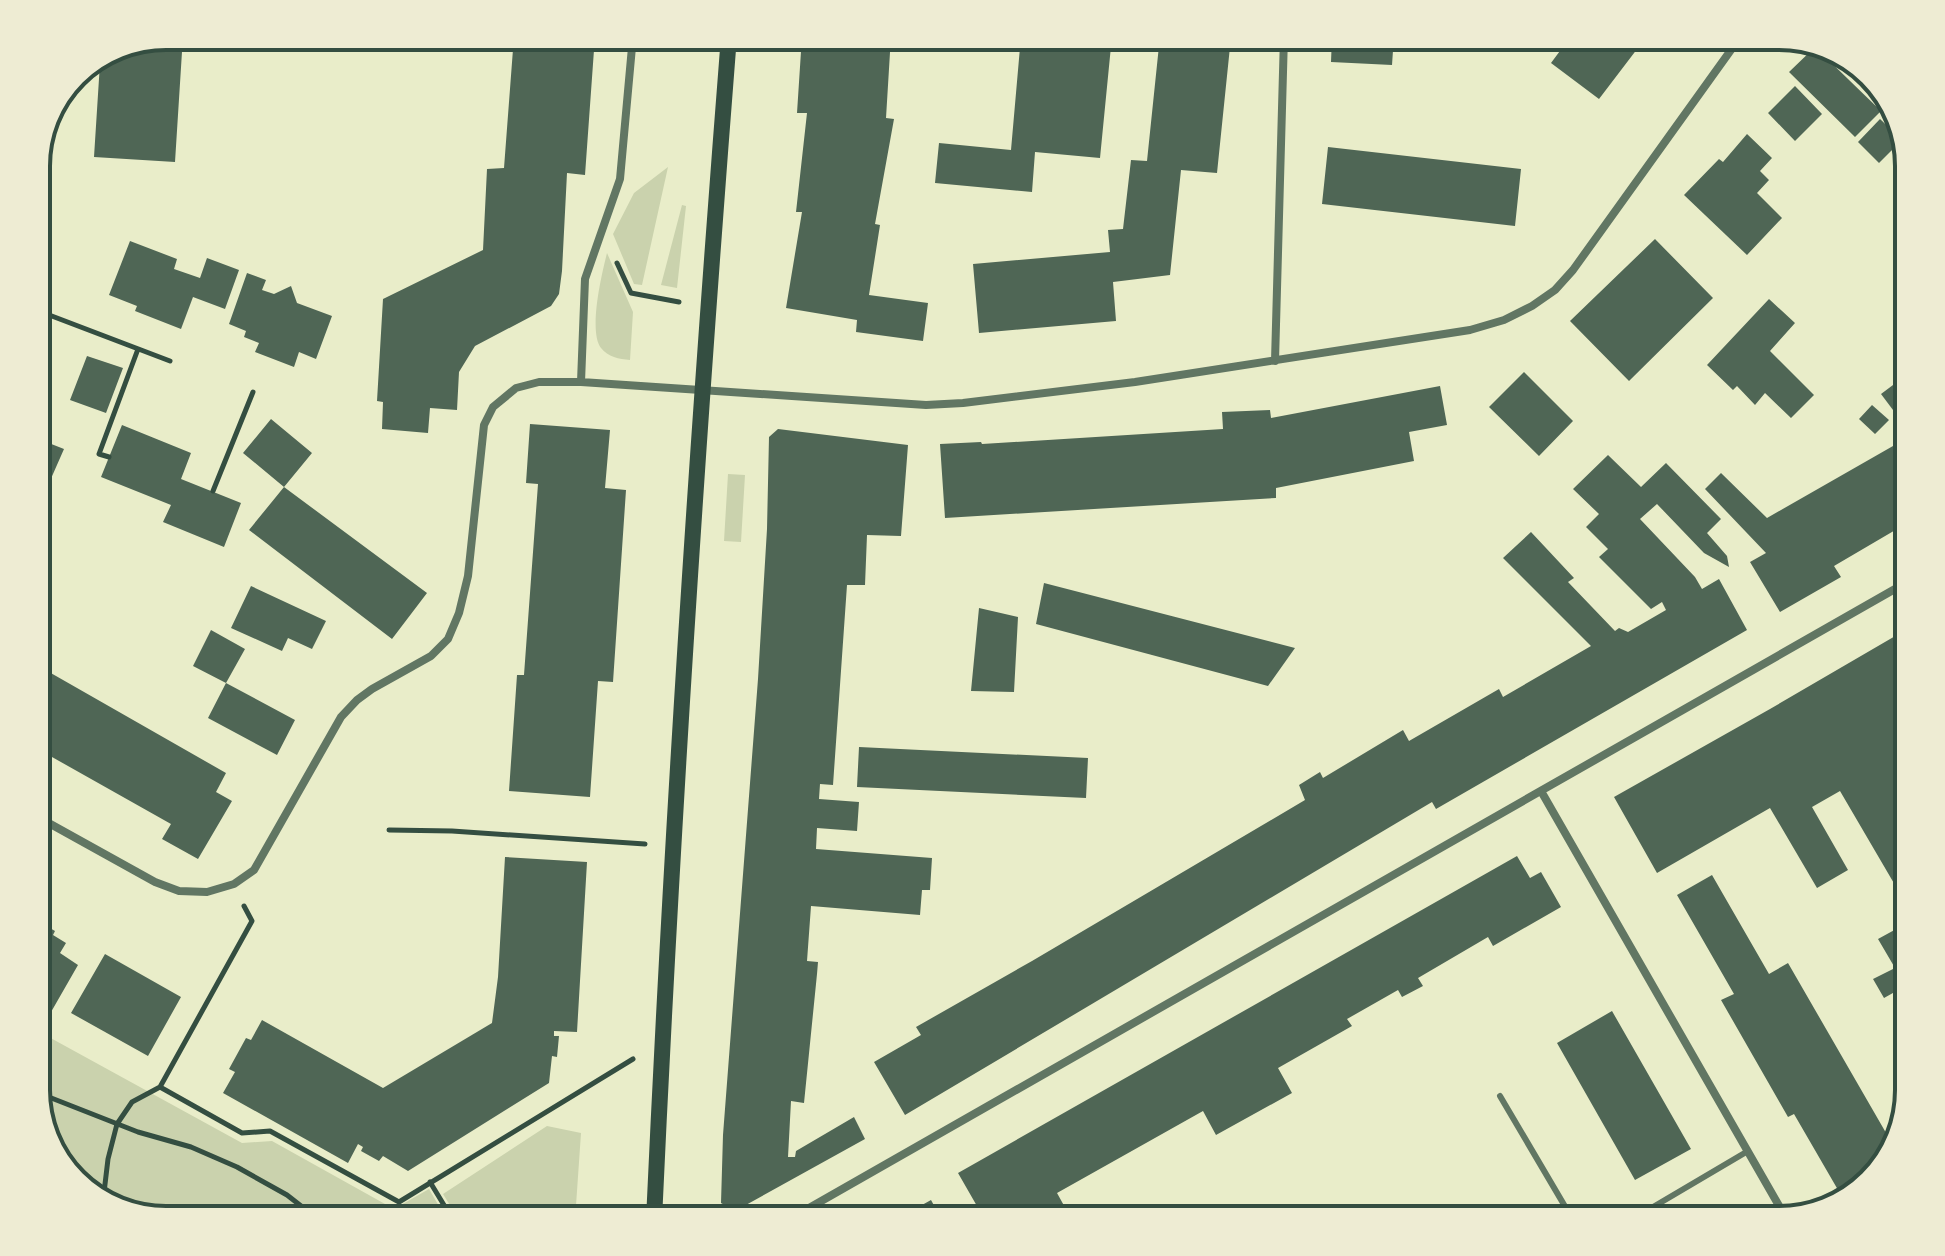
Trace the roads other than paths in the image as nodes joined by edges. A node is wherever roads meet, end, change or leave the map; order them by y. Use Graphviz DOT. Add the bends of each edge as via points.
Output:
graph roads {
  1 [pos="632,50"];
  2 [pos="728,50"];
  3 [pos="1284,50"];
  4 [pos="1731,50"];
  5 [pos="1275,361"];
  6 [pos="581,382"];
  7 [pos="702,389"];
  8 [pos="1895,589"];
  9 [pos="1541,791"];
  10 [pos="50,824"];
  11 [pos="1500,1096"];
  12 [pos="1748,1151"];
  13 [pos="655,1206"];
  14 [pos="813,1206"];
  15 [pos="1565,1206"];
  16 [pos="1655,1206"];
  17 [pos="1779,1206"];
  1 -- 6 [label="street" via="620,179 585,279"];
  2 -- 7 [label="main road"];
  3 -- 5 [label="street"];
  4 -- 5 [label="street" via="1573,270 1532,306 1470,330"];
  5 -- 7 [label="street" via="926,405"];
  6 -- 7 [label="street"];
  6 -- 10 [label="street" via="516,388 493,407 484,425 468,576 448,639 431,656 372,689 341,717 254,870 234,884 207,892 179,891"];
  7 -- 13 [label="main road"];
  8 -- 9 [label="street"];
  9 -- 12 [label="street"];
  9 -- 14 [label="street"];
  11 -- 15 [label="lane"];
  12 -- 16 [label="lane"];
  12 -- 17 [label="street"];
}
